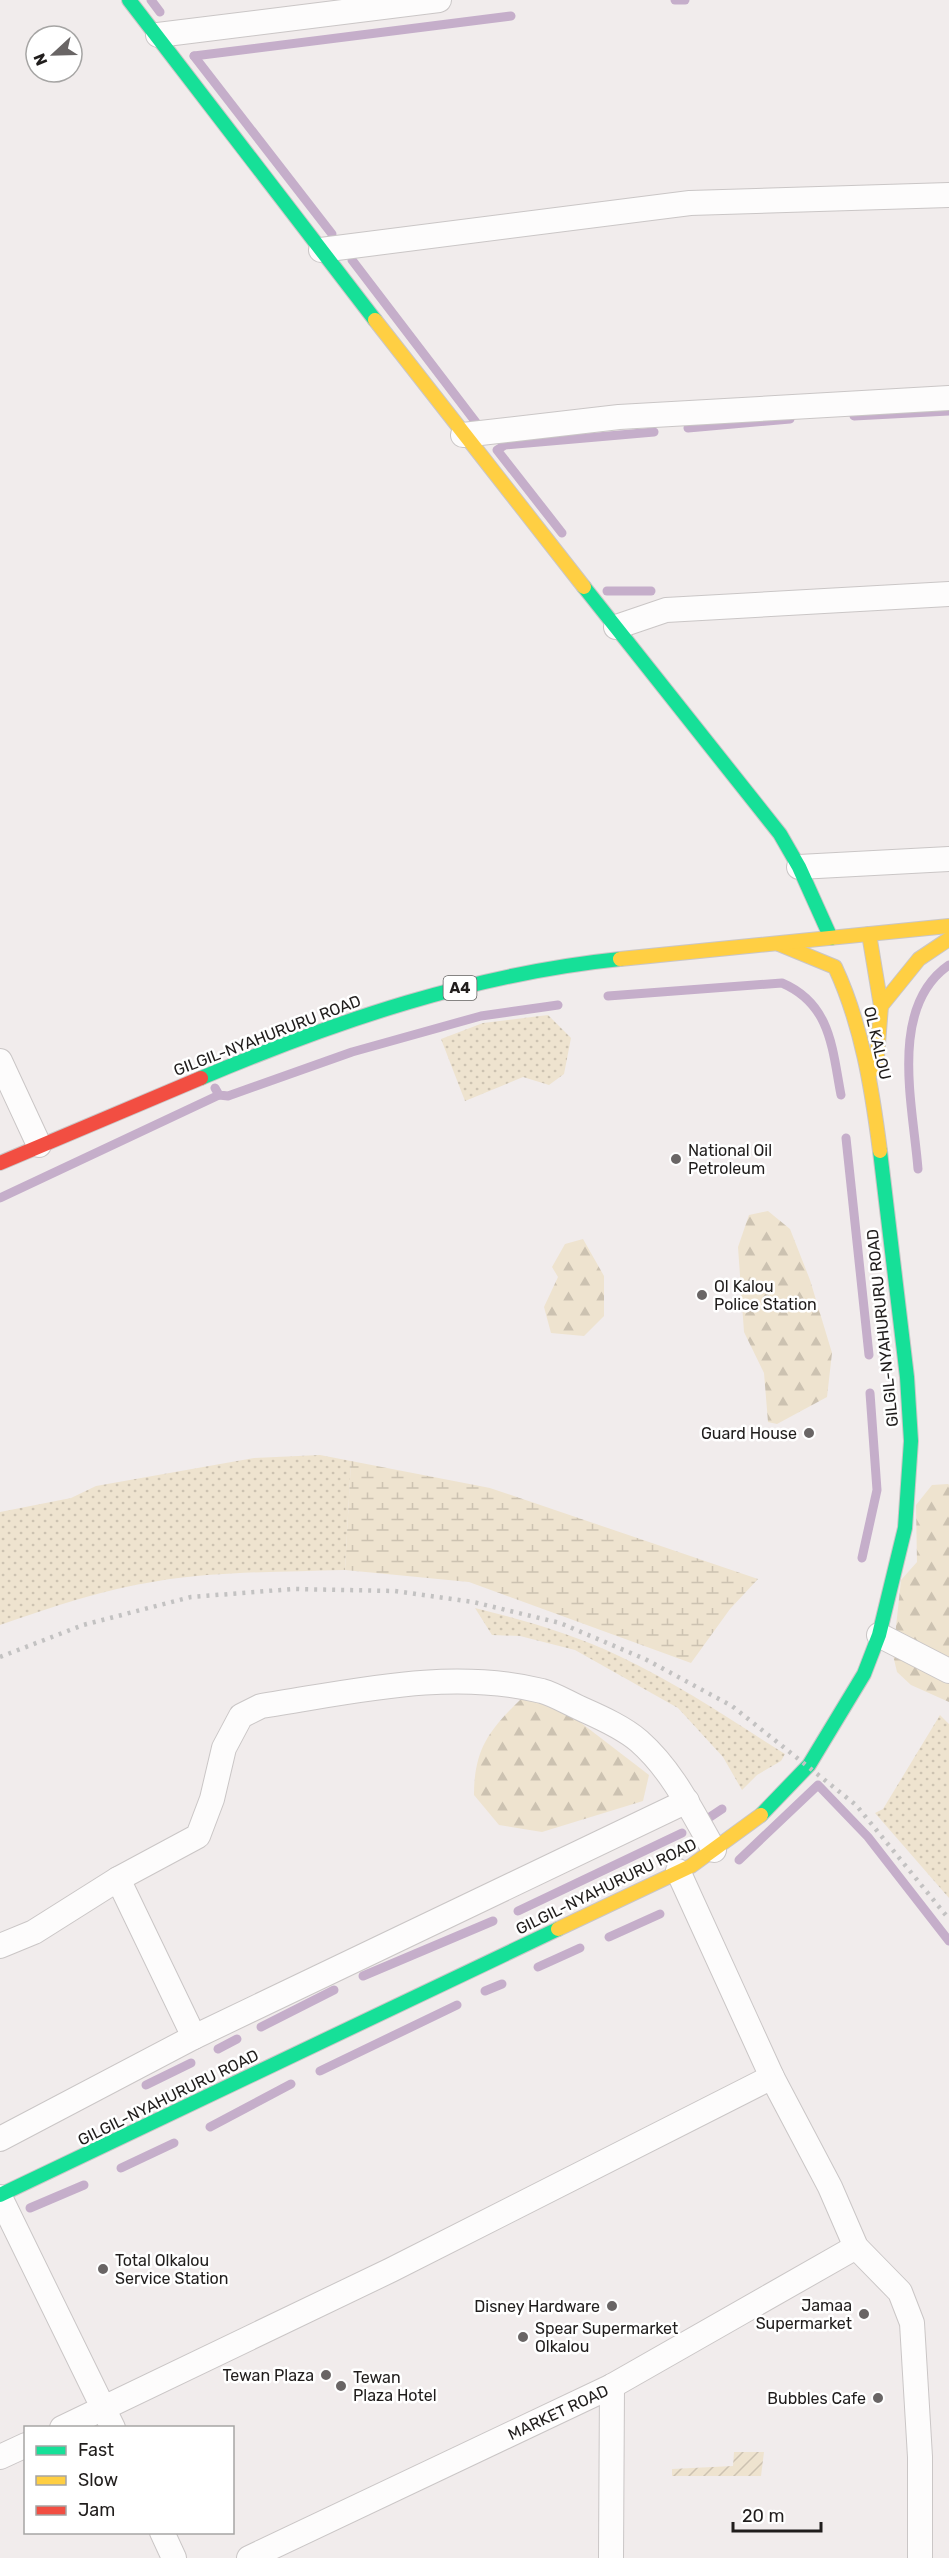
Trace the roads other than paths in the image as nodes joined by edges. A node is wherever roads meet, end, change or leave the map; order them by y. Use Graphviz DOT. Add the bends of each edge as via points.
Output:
graph roads {
  1 [pos="129,0"];
  2 [pos="439,0"];
  3 [pos="158,35"];
  4 [pos="949,195"];
  5 [pos="321,250"];
  6 [pos="949,398"];
  7 [pos="463,435"];
  8 [pos="949,594"];
  9 [pos="616,627"];
  10 [pos="949,859"];
  11 [pos="799,867"];
  12 [pos="949,926"];
  13 [pos="869,934"];
  14 [pos="831,938"];
  15 [pos="949,939"];
  16 [pos="779,944"];
  17 [pos="881,1006"];
  18 [pos="0,1061"];
  19 [pos="873,1098"];
  20 [pos="39,1145"];
  21 [pos="0,1163"];
  22 [pos="879,1635"];
  23 [pos="949,1671"];
  24 [pos="687,1802"];
  25 [pos="714,1850"];
  26 [pos="678,1871"];
  27 [pos="118,1879"];
  28 [pos="0,1946"];
  29 [pos="194,2037"];
  30 [pos="772,2077"];
  31 [pos="0,2139"];
  32 [pos="0,2196"];
  33 [pos="856,2247"];
  34 [pos="612,2386"];
  35 [pos="109,2418"];
  36 [pos="67,2426"];
  37 [pos="24,2446"];
  38 [pos="0,2457"];
  39 [pos="163,2534"];
  40 [pos="174,2558"];
  41 [pos="249,2558"];
  42 [pos="610,2558"];
  43 [pos="920,2558"];
  1 -- 3 [label="main road"];
  2 -- 3 [label="street"];
  3 -- 5 [label="main road"];
  4 -- 5 [label="street" via="690,203"];
  5 -- 7 [label="main road"];
  6 -- 7 [label="street" via="620,417"];
  7 -- 9 [label="main road"];
  8 -- 9 [label="street" via="666,610"];
  9 -- 11 [label="main road" via="780,834"];
  10 -- 11 [label="street"];
  11 -- 14 [label="main road"];
  12 -- 13 [label="main road, GILGIL-NYAHURURU ROAD / A4"];
  13 -- 14 [label="main road, GILGIL-NYAHURURU ROAD / A4"];
  13 -- 17 [label="main road, OL KALOU"];
  14 -- 16 [label="main road, GILGIL-NYAHURURU ROAD / A4"];
  15 -- 17 [label="main road" via="919,959"];
  16 -- 19 [label="main road, OL KALOU" via="835,967 851,1001"];
  16 -- 20 [label="main road, GILGIL-NYAHURURU ROAD / A4" via="603,961 478,983 399,1003 290,1041"];
  17 -- 19 [label="main road, OL KALOU"];
  18 -- 20 [label="street"];
  19 -- 22 [label="main road, GILGIL-NYAHURURU ROAD" via="907,1377 911,1441 905,1528"];
  20 -- 21 [label="main road, GILGIL-NYAHURURU ROAD / A4"];
  22 -- 23 [label="street"];
  22 -- 25 [label="main road, GILGIL-NYAHURURU ROAD" via="864,1674 809,1765 759,1817"];
  24 -- 25 [label="street"];
  24 -- 27 [label="street" via="676,1782 639,1740 594,1714 543,1691 481,1682 427,1681 261,1706 241,1716 224,1748 198,1836"];
  24 -- 29 [label="street"];
  25 -- 26 [label="main road, GILGIL-NYAHURURU ROAD"];
  26 -- 30 [label="street"];
  26 -- 32 [label="main road, GILGIL-NYAHURURU ROAD"];
  27 -- 28 [label="street" via="34,1932"];
  27 -- 29 [label="street"];
  29 -- 31 [label="street"];
  30 -- 33 [label="street" via="830,2187"];
  30 -- 35 [label="street"];
  32 -- 35 [label="street"];
  33 -- 34 [label="street, MARKET ROAD"];
  33 -- 43 [label="street" via="900,2292 912,2323 920,2457"];
  34 -- 41 [label="street, MARKET ROAD"];
  34 -- 42 [label="street"];
  35 -- 36 [label="street"];
  37 -- 38 [label="street"];
  39 -- 40 [label="street"];
}
